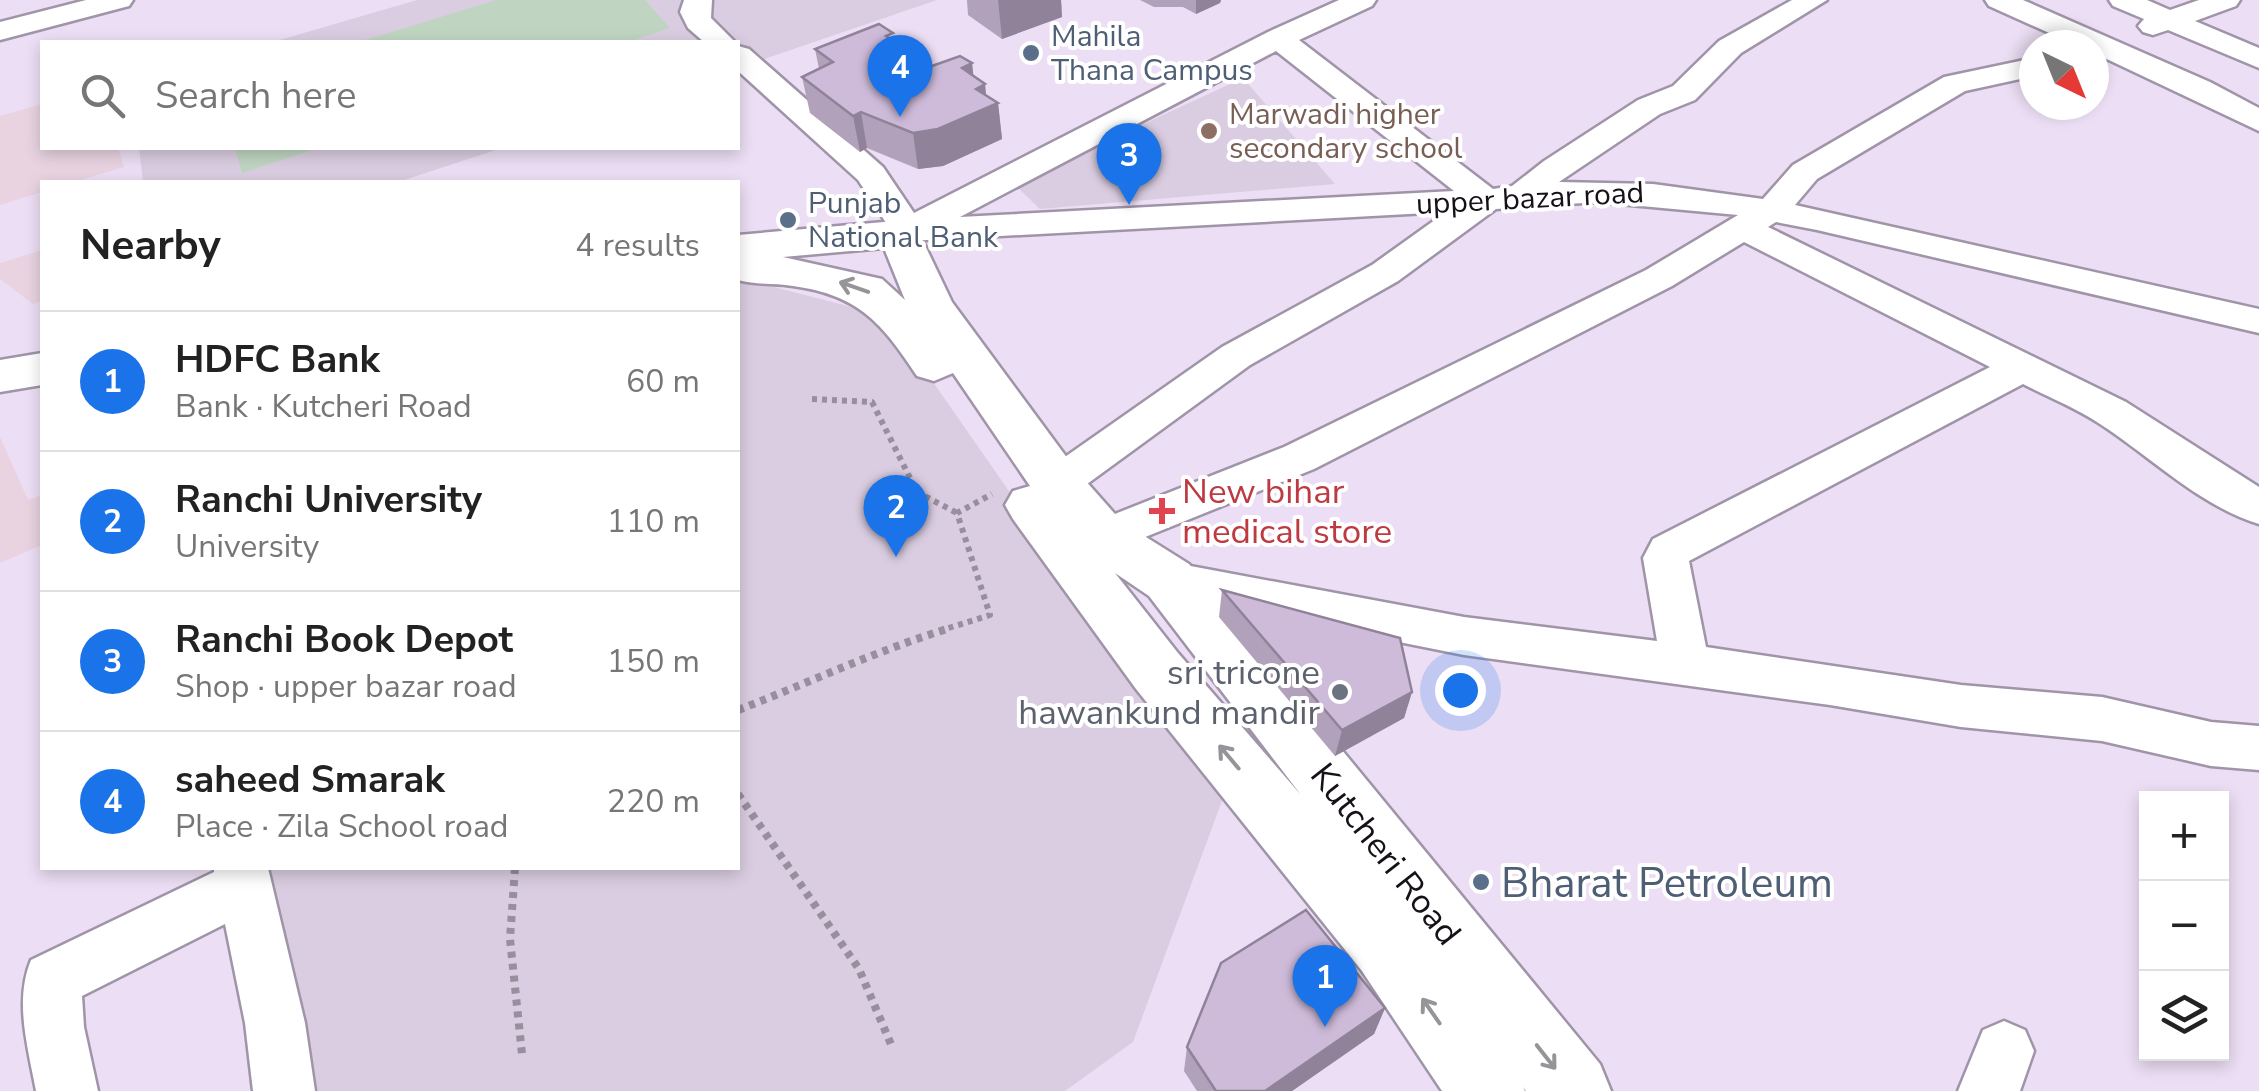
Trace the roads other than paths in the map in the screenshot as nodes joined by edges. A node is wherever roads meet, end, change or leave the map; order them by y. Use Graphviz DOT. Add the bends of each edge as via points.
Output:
graph roads {
  1 [pos="119,0"];
  2 [pos="698,0"];
  3 [pos="1362,0"];
  4 [pos="1813,0"];
  5 [pos="1999,0"];
  6 [pos="2122,0"];
  7 [pos="2226,0"];
  8 [pos="2168,20"];
  9 [pos="2061,30"];
  10 [pos="0,31"];
  11 [pos="1278,38"];
  12 [pos="719,40"];
  13 [pos="2109,44"];
  14 [pos="2109,52"];
  15 [pos="740,57"];
  16 [pos="2259,60"];
  17 [pos="2019,70"];
  18 [pos="2259,121"];
  19 [pos="1525,193"];
  20 [pos="1486,200"];
  21 [pos="1759,219"];
  22 [pos="886,234"];
  23 [pos="740,248"];
  24 [pos="740,270"];
  25 [pos="2259,320"];
  26 [pos="40,335"];
  27 [pos="0,338"];
  28 [pos="2025,366"];
  29 [pos="40,369"];
  30 [pos="0,376"];
  31 [pos="1037,485"];
  32 [pos="2259,508"];
  33 [pos="1104,538"];
  34 [pos="1169,580"];
  35 [pos="1684,667"];
  36 [pos="2259,748"];
  37 [pos="244,876"];
  38 [pos="67,1091"];
  39 [pos="284,1091"];
  40 [pos="1487,1091"];
  41 [pos="1573,1091"];
  1 -- 10 [label="street"];
  2 -- 12 [label="street" via="698,22"];
  3 -- 11 [label="street"];
  4 -- 19 [label="street" via="1730,47 1684,93 1649,107"];
  5 -- 9 [label="street"];
  6 -- 8 [label="street"];
  7 -- 8 [label="street"];
  8 -- 13 [label="street"];
  8 -- 16 [label="street"];
  11 -- 20 [label="street"];
  11 -- 22 [label="street"];
  14 -- 18 [label="street"];
  15 -- 22 [label="street" via="872,174"];
  17 -- 21 [label="street" via="1955,84 1908,108 1805,172"];
  19 -- 20 [label="street, upper bazar road"];
  19 -- 21 [label="street, upper bazar road" via="1653,191"];
  20 -- 22 [label="street, upper bazar road"];
  20 -- 31 [label="street" via="1385,272 1236,356"];
  21 -- 25 [label="street, upper bazar road"];
  21 -- 28 [label="street"];
  21 -- 33 [label="street" via="1581,319 1299,458"];
  22 -- 23 [label="main road"];
  22 -- 31 [label="main road, Kutcheri Road" via="905,244 930,306"];
  31 -- 24 [label="main road, one-way" via="910,331 866,289 795,272"];
  26 -- 27 [label="main road"];
  28 -- 32 [label="street" via="2112,412"];
  28 -- 35 [label="street" via="1669,551"];
  29 -- 30 [label="main road"];
  31 -- 33 [label="main road, Kutcheri Road"];
  40 -- 31 [label="main road, one-way" via="1387,948 1157,671"];
  33 -- 34 [label="main road, Kutcheri Road"];
  34 -- 35 [label="street" via="1464,636"];
  34 -- 41 [label="main road, Kutcheri Road, one-way"];
  35 -- 36 [label="street" via="1961,706 2102,718 2211,744"];
  37 -- 38 [label="street" via="52,980"];
  37 -- 39 [label="street"];
}
